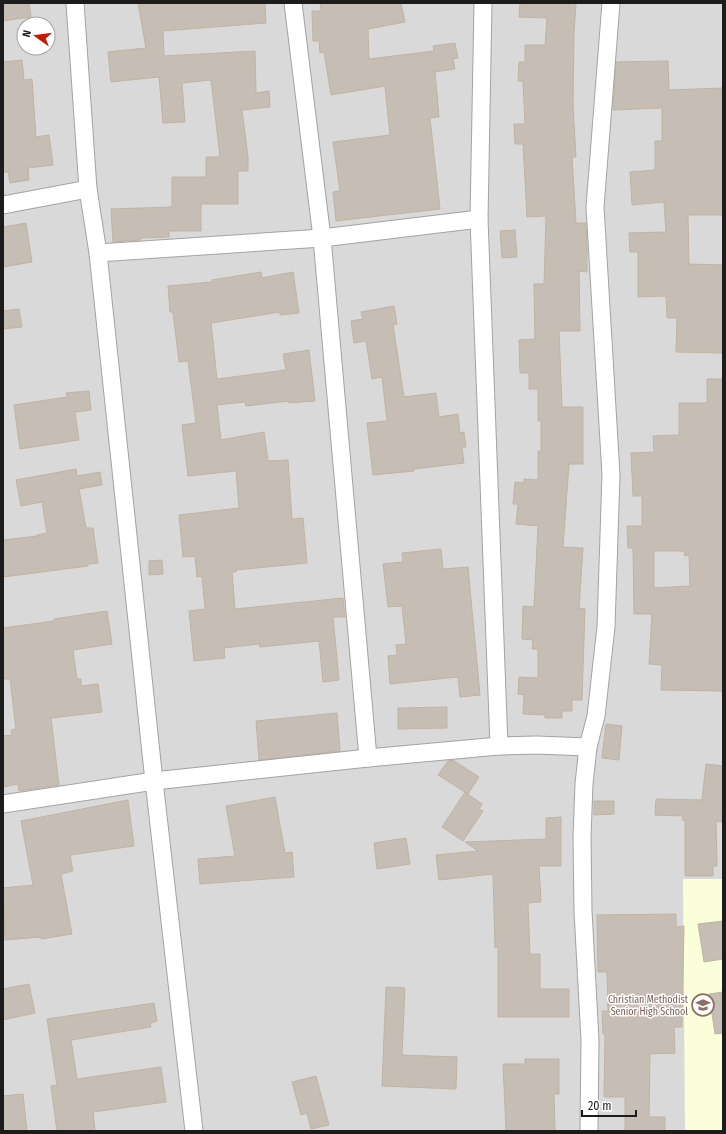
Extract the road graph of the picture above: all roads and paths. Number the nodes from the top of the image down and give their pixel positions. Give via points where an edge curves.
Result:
1 (75, 3) edge
2 (293, 3) edge
3 (483, 3) edge
4 (612, 3) edge
5 (88, 189) junction
6 (3, 205) edge
7 (479, 219) junction
8 (322, 238) junction
9 (98, 253) junction
10 (499, 746) junction
11 (588, 747) junction
12 (368, 758) junction
13 (154, 781) junction
14 (3, 804) edge
15 (194, 1131) edge
16 (589, 1131) edge

1 - 5 street
2 - 8 street
3 - 7 street
4 - 11 street via 595,207 611,475 606,627 596,716
5 - 6 street
5 - 9 street
7 - 8 street
7 - 10 street
8 - 9 street
8 - 12 street
9 - 13 street
10 - 11 street
10 - 12 street
11 - 16 street via 582,837 590,1040
12 - 13 street
13 - 14 street
13 - 15 street

